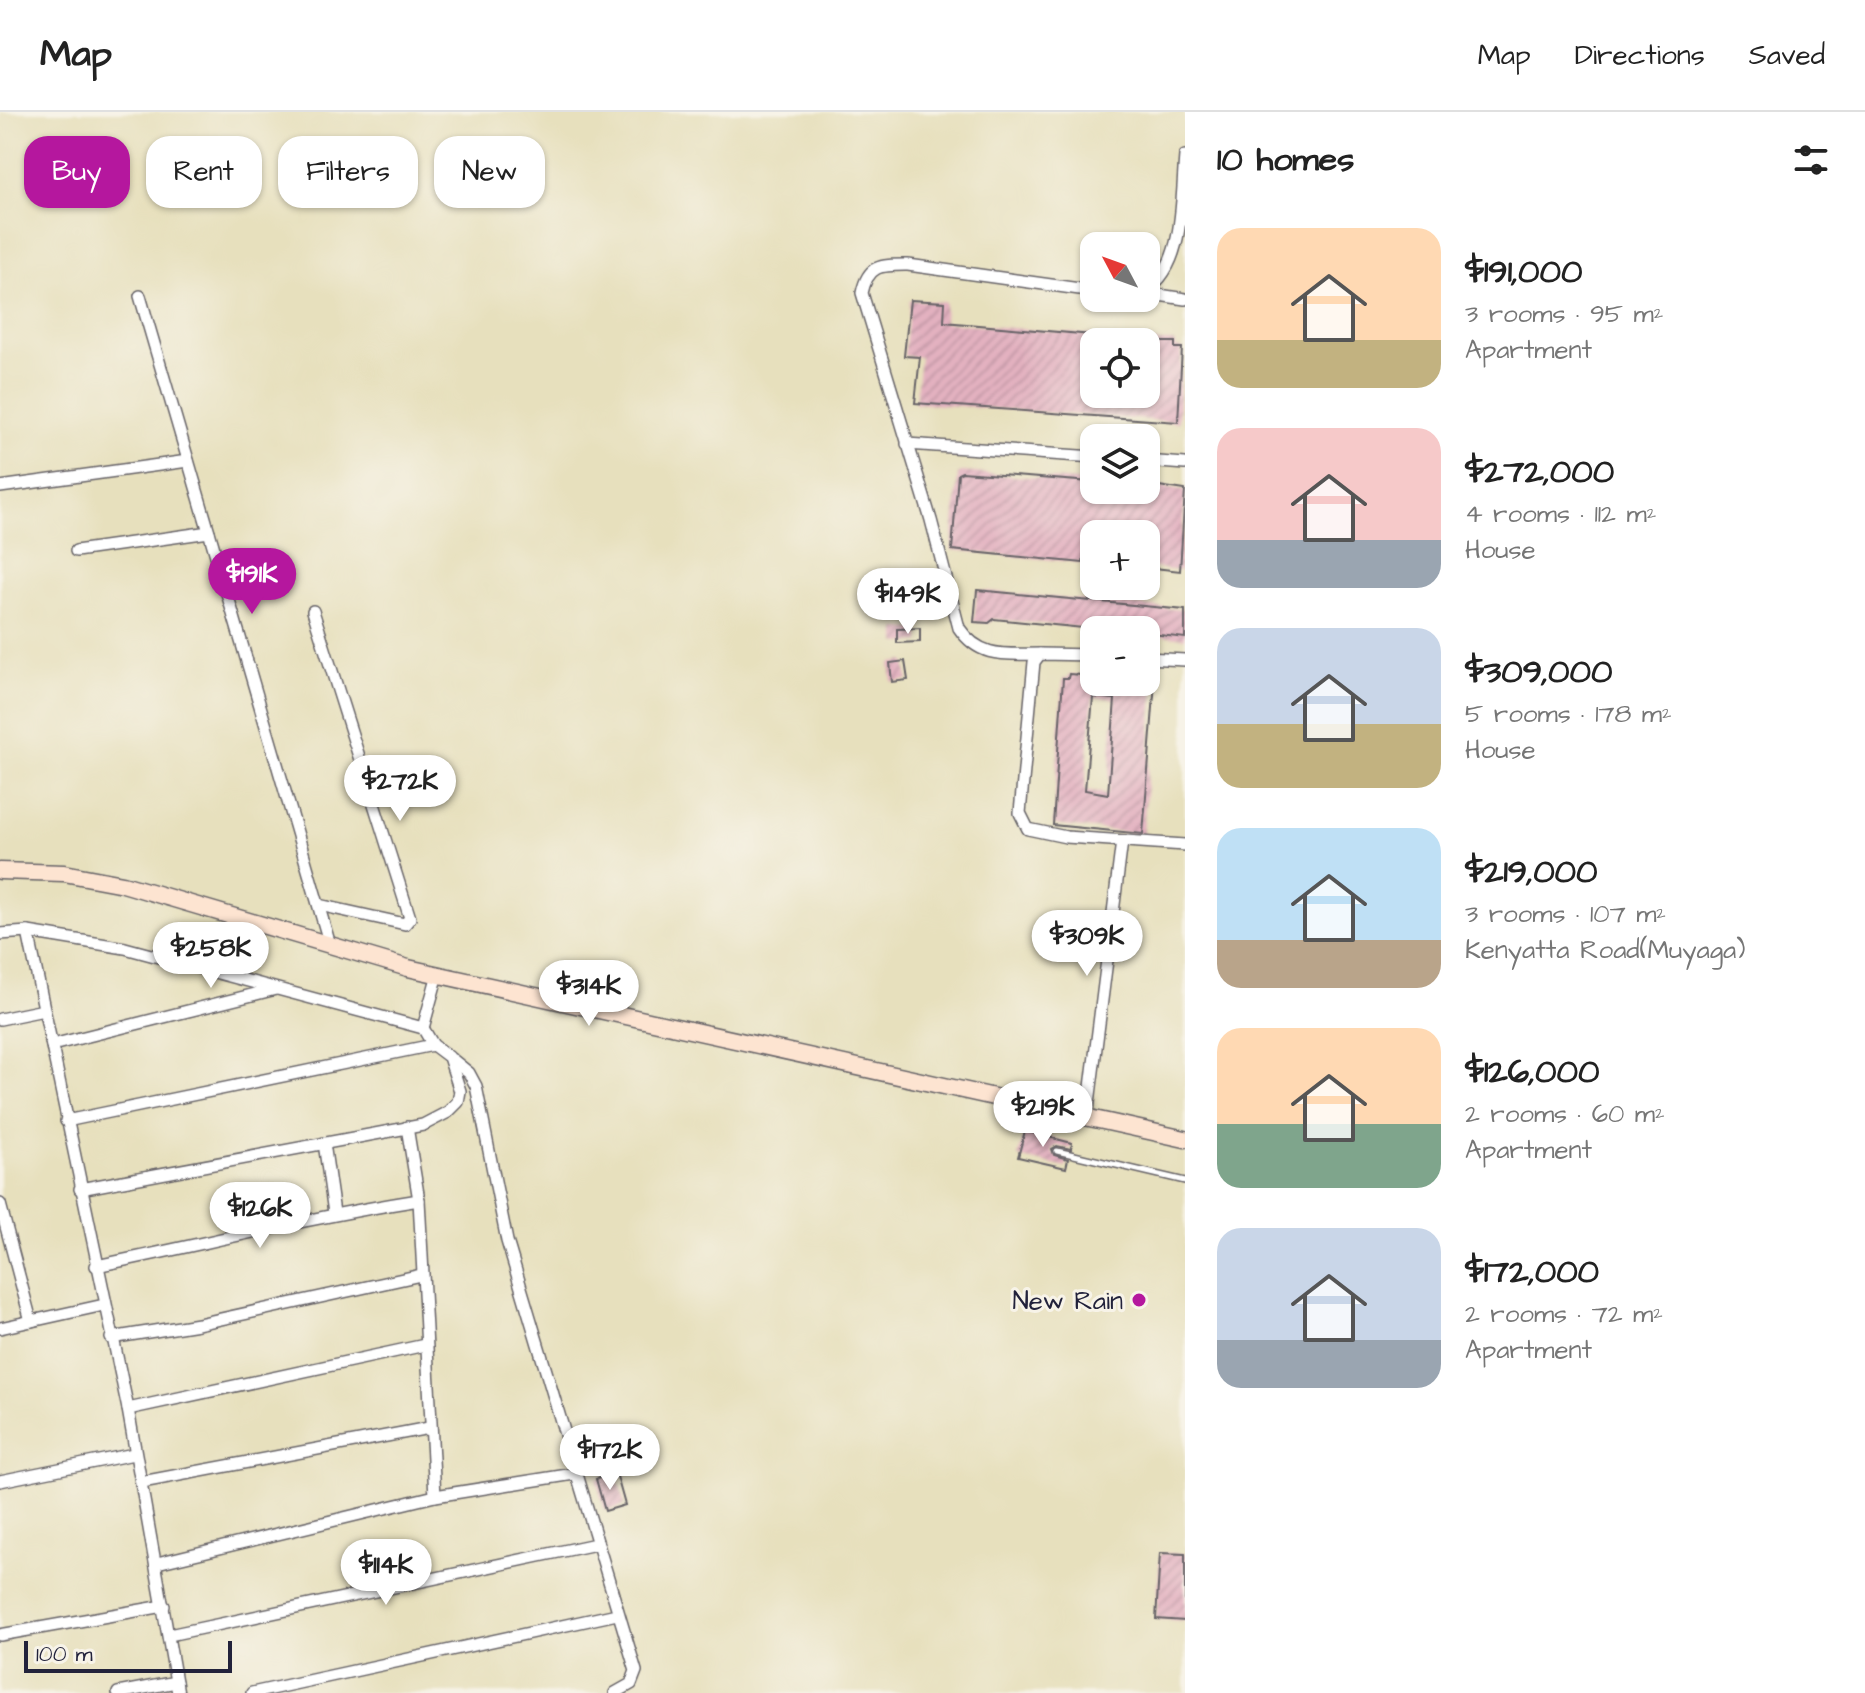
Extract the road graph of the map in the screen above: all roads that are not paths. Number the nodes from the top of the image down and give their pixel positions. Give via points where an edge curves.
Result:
1 (1185, 156) edge
2 (1160, 283) edge
3 (1080, 289) edge
4 (1160, 295) edge
5 (140, 296) dead end
6 (1185, 299) edge
7 (907, 444) junction
8 (1080, 456) edge
9 (188, 461) junction
10 (1160, 462) edge
11 (1185, 464) edge
12 (0, 487) edge
13 (209, 532) junction
14 (76, 551) dead end
15 (313, 611) dead end
16 (1040, 654) junction
17 (1080, 655) edge
18 (1160, 659) edge
19 (1185, 660) edge
20 (1122, 841) junction
21 (1185, 845) edge
22 (0, 871) edge
23 (319, 905) junction
24 (28, 932) junction
25 (0, 934) edge
26 (330, 945) junction
27 (438, 974) junction
28 (278, 989) junction
29 (44, 1010) junction
30 (0, 1019) edge
31 (423, 1028) junction
32 (52, 1045) junction
33 (433, 1045) junction
34 (449, 1057) junction
35 (1087, 1119) junction
36 (66, 1121) junction
37 (407, 1127) junction
38 (1185, 1139) edge
39 (324, 1143) junction
40 (1057, 1151) dead end
41 (1185, 1181) edge
42 (80, 1189) junction
43 (419, 1200) junction
44 (0, 1204) edge
45 (334, 1213) junction
46 (96, 1266) junction
47 (421, 1275) junction
48 (104, 1305) junction
49 (31, 1321) junction
50 (0, 1328) edge
51 (111, 1338) junction
52 (425, 1345) junction
53 (128, 1409) junction
54 (429, 1428) junction
55 (134, 1454) junction
56 (574, 1474) junction
57 (0, 1481) edge
58 (142, 1482) junction
59 (435, 1496) junction
60 (596, 1544) junction
61 (157, 1563) junction
62 (164, 1606) junction
63 (617, 1614) junction
64 (0, 1635) edge
65 (169, 1635) junction
66 (177, 1687) edge
67 (118, 1693) edge
68 (252, 1693) edge
69 (615, 1693) edge

1 - 2 street via 1175,258
3 - 7 street via 908,265 870,269 862,293
4 - 6 street
5 - 9 street
7 - 8 street
7 - 16 street via 959,628 983,651
9 - 12 street
9 - 13 street
10 - 11 street
13 - 14 street
13 - 23 street
15 - 23 street via 410,918 405,924
16 - 17 street
16 - 20 street via 1034,662 1020,813 1028,829
18 - 19 street
20 - 21 street
20 - 35 street
22 - 26 main road via 64,873 123,884
23 - 26 street
24 - 25 street
24 - 28 street via 125,948
24 - 29 street
26 - 27 main road
27 - 31 street
27 - 35 main road
28 - 31 street
28 - 32 street
29 - 30 street
29 - 32 street
31 - 33 street
32 - 36 street
33 - 34 street
33 - 36 street
34 - 37 street via 458,1081 458,1102 423,1125
34 - 56 street via 476,1086 507,1241
35 - 38 main road
36 - 42 street
37 - 39 street
37 - 43 street
39 - 42 street
39 - 45 street
40 - 41 lane
42 - 46 street
43 - 45 street
43 - 47 street
44 - 49 street
45 - 46 street
46 - 48 street
47 - 51 street
47 - 52 street
48 - 49 street
48 - 51 street
49 - 50 street
51 - 53 street
52 - 53 street
52 - 54 street
53 - 55 street
54 - 58 street
54 - 59 street
55 - 57 street
55 - 58 street
56 - 59 street
56 - 60 street
58 - 61 street
59 - 61 street
60 - 63 street
60 - 65 street
61 - 62 street
62 - 64 street
62 - 65 street
63 - 68 street
63 - 69 street via 636,1671 631,1684
65 - 66 street
66 - 67 street

